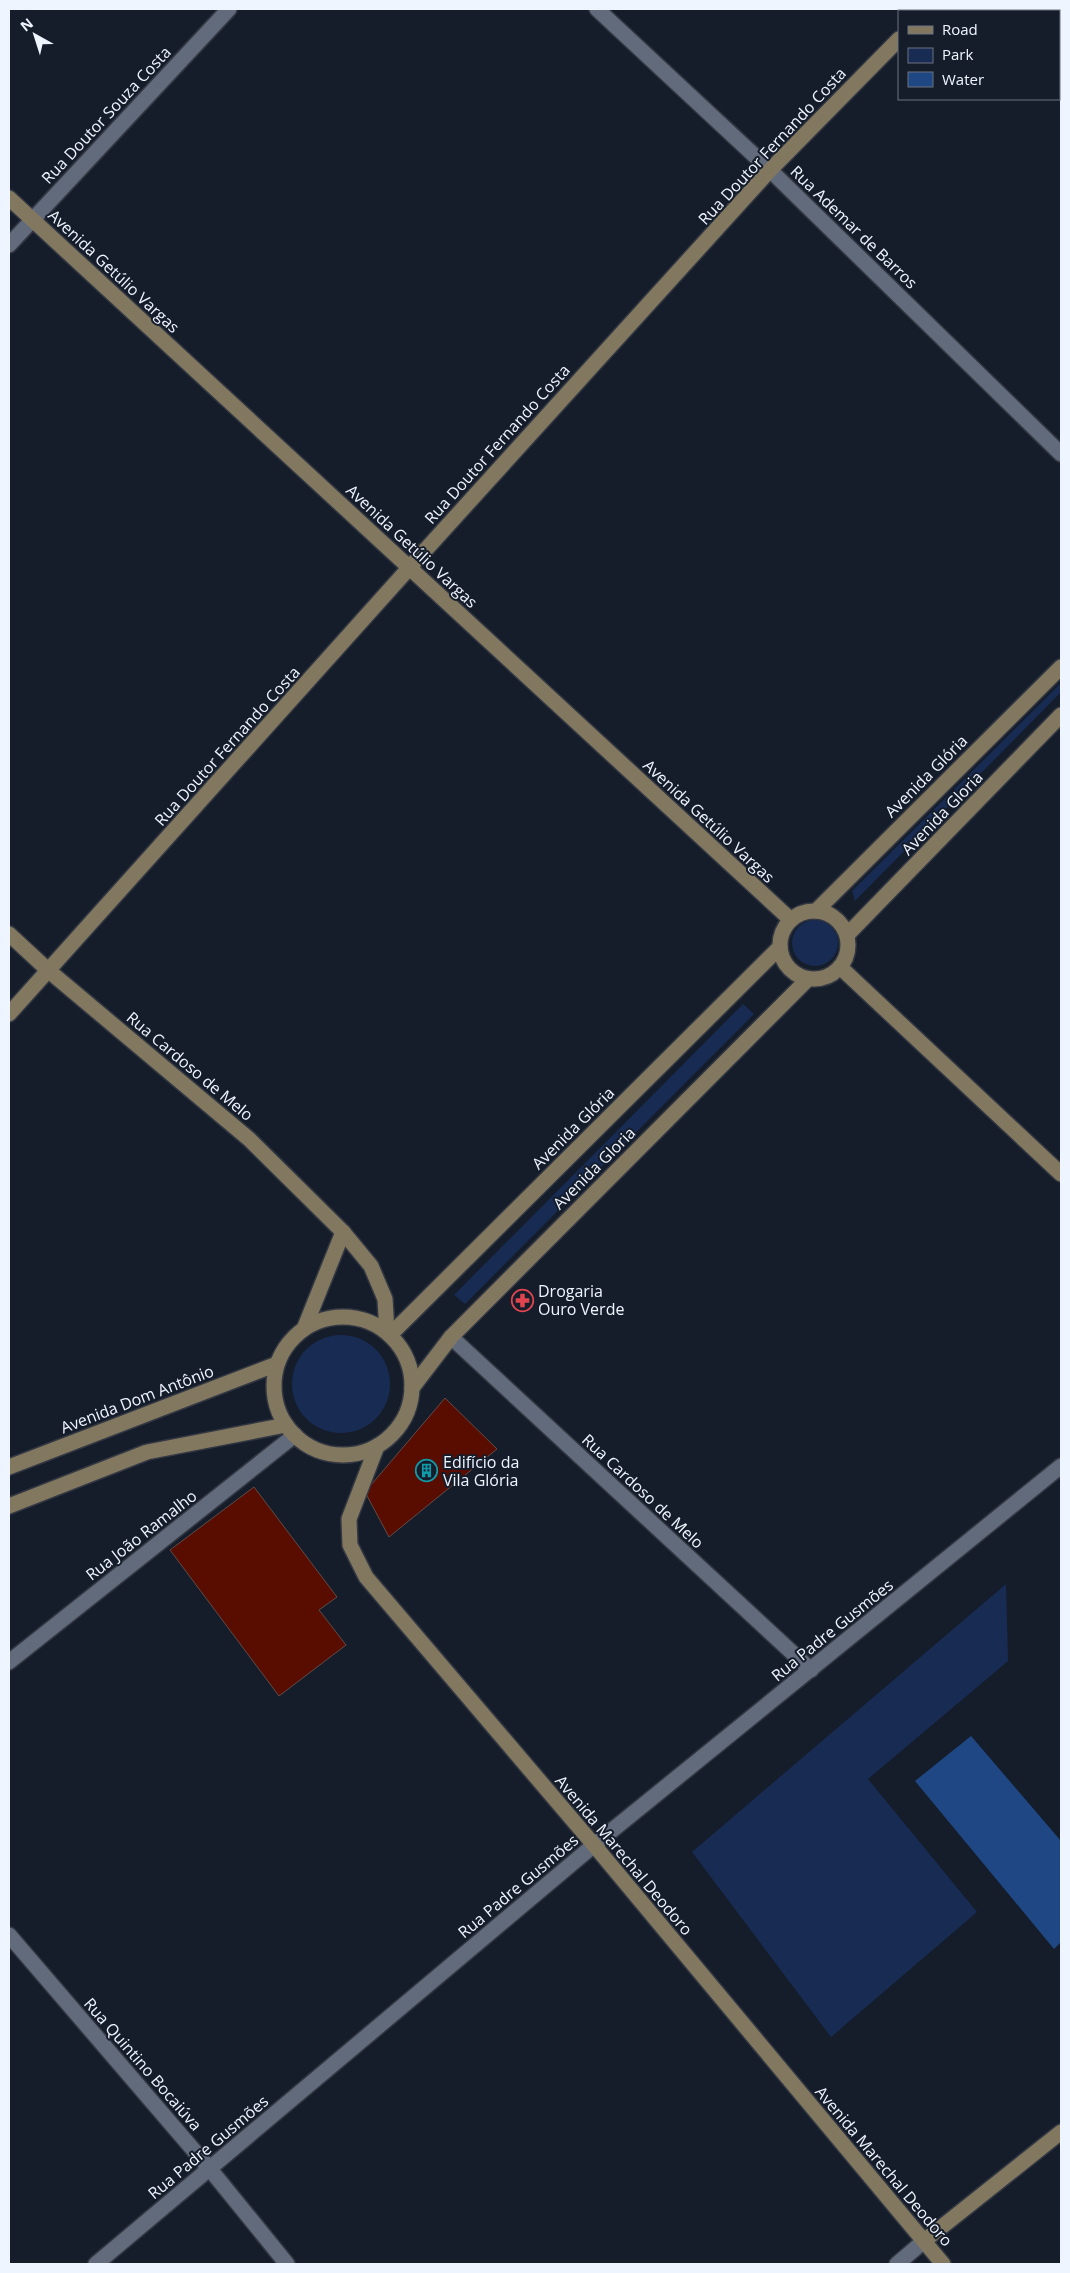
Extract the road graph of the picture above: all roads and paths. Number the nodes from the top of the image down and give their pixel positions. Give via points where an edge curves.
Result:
1 (229, 9) edge
2 (597, 9) edge
3 (898, 39) edge
4 (770, 170) junction
5 (9, 198) edge
6 (32, 220) junction
7 (9, 245) edge
8 (1061, 454) edge
9 (410, 567) junction
10 (1061, 667) edge
11 (1060, 720) edge
12 (816, 911) junction
13 (791, 920) junction
14 (9, 934) edge
15 (847, 935) junction
16 (780, 947) junction
17 (840, 967) junction
18 (49, 972) junction
19 (808, 979) junction
20 (9, 1014) edge
21 (1061, 1174) edge
22 (343, 1232) junction
23 (304, 1329) junction
24 (388, 1333) junction
25 (451, 1337) junction
26 (277, 1364) junction
27 (412, 1388) junction
28 (290, 1430) junction
29 (376, 1446) junction
30 (1061, 1466) edge
31 (9, 1467) edge
32 (9, 1506) edge
33 (9, 1662) edge
34 (811, 1670) junction
35 (594, 1845) junction
36 (9, 1935) edge
37 (1061, 2132) edge
38 (209, 2168) junction
39 (924, 2241) junction
40 (96, 2264) edge
41 (287, 2264) edge
42 (897, 2264) edge
43 (943, 2264) edge

1 - 6 street, Rua Doutor Souza Costa
2 - 4 street, Rua Ademar de Barros
3 - 4 main road, Rua Doutor Fernando Costa
4 - 8 street, Rua Ademar de Barros
4 - 9 main road, Rua Doutor Fernando Costa
5 - 6 main road, Avenida Getúlio Vargas
6 - 7 street, Rua Doutor Souza Costa
6 - 9 main road, Avenida Getúlio Vargas
9 - 13 main road, Avenida Getúlio Vargas
9 - 18 main road, Rua Doutor Fernando Costa
10 - 12 main road, Avenida Glória
11 - 15 main road, Avenida Gloria
12 - 13 main road via 803,912
12 - 15 main road via 830,914 841,922
13 - 16 main road via 783,932
14 - 18 main road, Rua Cardoso de Melo
15 - 17 main road via 848,952
16 - 19 main road via 789,967
16 - 24 main road, Avenida Glória
17 - 19 main road via 826,977
17 - 21 main road
18 - 20 main road, Rua Doutor Fernando Costa
18 - 22 main road, Rua Cardoso de Melo via 250,1139
19 - 25 main road, Avenida Gloria
22 - 23 main road
22 - 24 main road, Rua Cardoso de Melo via 371,1266 385,1299
23 - 24 main road via 324,1319 346,1316 368,1321
23 - 26 main road via 288,1344
24 - 27 main road via 402,1350
25 - 27 main road, Avenida Gloria
25 - 34 street, Rua Cardoso de Melo
26 - 28 main road via 274,1385 277,1406
26 - 31 main road, Avenida Dom Antônio
27 - 29 main road via 407,1411 395,1431
28 - 29 main road via 311,1447 330,1454 354,1454
28 - 32 main road via 147,1452
28 - 33 street, Rua João Ramalho
29 - 35 main road, Avenida Marechal Deodoro via 349,1519 350,1545 366,1577
30 - 34 street, Rua Padre Gusmões
34 - 35 street, Rua Padre Gusmões
35 - 38 street, Rua Padre Gusmões
35 - 39 main road, Avenida Marechal Deodoro
36 - 38 street, Rua Quintino Bocaiúva
37 - 39 main road
38 - 40 street, Rua Padre Gusmões
38 - 41 street, Rua Quintino Bocaiúva
39 - 42 street
39 - 43 main road, Avenida Marechal Deodoro

